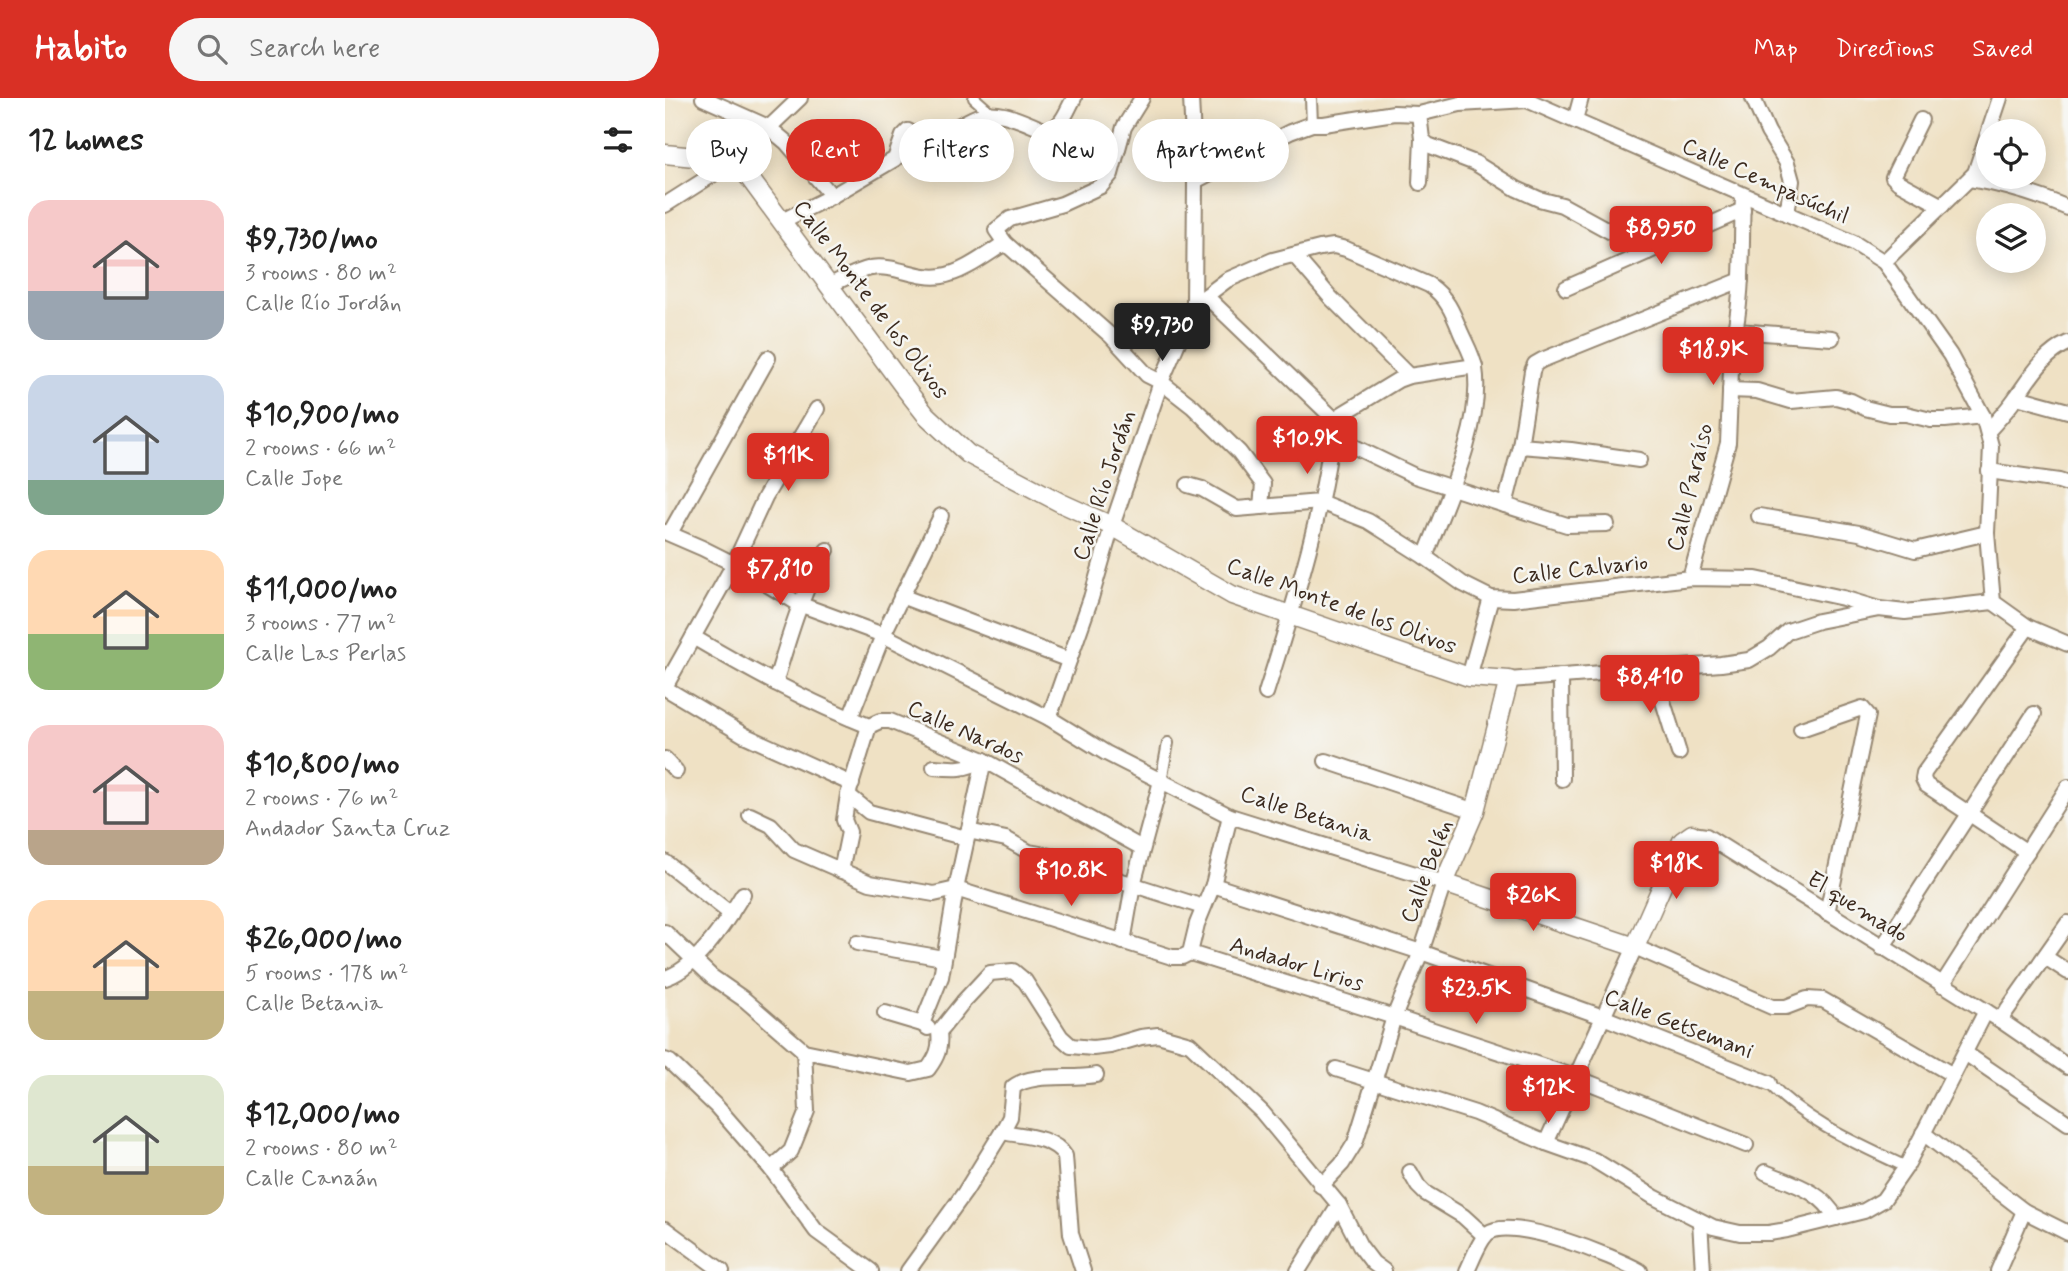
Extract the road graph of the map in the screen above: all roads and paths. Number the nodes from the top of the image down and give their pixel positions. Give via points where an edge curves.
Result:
1 (703, 98) edge
2 (800, 98) edge
3 (974, 98) edge
4 (1074, 98) edge
5 (1142, 98) edge
6 (1191, 98) edge
7 (1311, 98) edge
8 (1581, 98) edge
9 (1753, 98) edge
10 (2000, 98) edge
11 (1526, 99) edge
12 (726, 102) edge
13 (991, 113) junction
14 (1419, 114) junction
15 (755, 119) edge
16 (1192, 119) edge
17 (1993, 119) edge
18 (1576, 120) junction
19 (1921, 120) dead end
20 (772, 123) edge
21 (1312, 124) junction
22 (772, 131) edge
23 (1289, 133) edge
24 (1422, 139) junction
25 (665, 154) edge
26 (686, 156) edge
27 (1976, 170) edge
28 (1970, 179) junction
29 (701, 182) edge
30 (753, 182) edge
31 (1195, 182) edge
32 (1420, 183) dead end
33 (832, 196) junction
34 (1743, 203) junction
35 (665, 205) edge
36 (1942, 206) junction
37 (2068, 208) edge
38 (1787, 214) junction
39 (782, 221) junction
40 (1005, 243) junction
41 (1648, 253) junction
42 (1294, 255) junction
43 (1884, 262) junction
44 (1741, 280) junction
45 (830, 285) junction
46 (1566, 288) dead end
47 (1200, 301) junction
48 (1734, 338) junction
49 (1832, 338) dead end
50 (2068, 343) edge
51 (768, 358) dead end
52 (1687, 360) dead end
53 (1475, 366) junction
54 (1409, 376) junction
55 (1161, 382) junction
56 (1730, 390) junction
57 (2017, 397) junction
58 (817, 409) dead end
59 (2068, 411) edge
60 (1983, 416) junction
61 (1334, 419) junction
62 (1989, 431) junction
63 (1332, 436) junction
64 (1520, 446) junction
65 (1639, 460) dead end
66 (1989, 471) junction
67 (2068, 484) edge
68 (1188, 485) dead end
69 (1451, 488) junction
70 (1320, 502) junction
71 (1504, 505) junction
72 (1261, 507) junction
73 (941, 516) dead end
74 (1759, 516) dead end
75 (1607, 523) dead end
76 (1112, 526) junction
77 (668, 533) edge
78 (1987, 533) junction
79 (827, 550) dead end
80 (1425, 557) junction
81 (734, 565) junction
82 (1690, 578) junction
83 (901, 596) junction
84 (1491, 598) junction
85 (1993, 602) junction
86 (799, 604) junction
87 (1879, 609) junction
88 (1291, 615) junction
89 (2028, 627) junction
90 (883, 635) junction
91 (693, 636) junction
92 (2068, 644) edge
93 (1069, 660) junction
94 (1653, 669) junction
95 (1561, 676) junction
96 (1469, 677) junction
97 (1509, 680) junction
98 (775, 683) junction
99 (665, 688) edge
100 (1266, 693) dead end
101 (2034, 714) dead end
102 (850, 718) junction
103 (1049, 718) junction
104 (869, 726) junction
105 (1801, 729) dead end
106 (1168, 743) dead end
107 (1679, 752) dead end
108 (665, 759) edge
109 (983, 760) junction
110 (1326, 761) dead end
111 (934, 767) dead end
112 (676, 771) dead end
113 (1562, 779) dead end
114 (1161, 781) junction
115 (2068, 787) edge
116 (850, 790) junction
117 (1475, 811) junction
118 (1970, 814) junction
119 (750, 815) dead end
120 (1230, 816) junction
121 (967, 834) junction
122 (1692, 834) joint
123 (1142, 848) junction
124 (2027, 852) junction
125 (665, 862) edge
126 (841, 871) junction
127 (1444, 883) junction
128 (1133, 885) junction
129 (1213, 885) junction
130 (956, 889) junction
131 (743, 894) dead end
132 (1203, 907) junction
133 (1827, 913) junction
134 (731, 914) junction
135 (2068, 923) edge
136 (665, 932) edge
137 (1123, 942) junction
138 (857, 943) dead end
139 (1635, 947) junction
140 (1882, 948) junction
141 (1421, 952) junction
142 (1186, 955) junction
143 (2045, 957) junction
144 (943, 958) junction
145 (695, 959) junction
146 (2068, 972) edge
147 (665, 978) edge
148 (1942, 985) junction
149 (1986, 1012) junction
150 (885, 1013) dead end
151 (1394, 1017) junction
152 (1603, 1017) junction
153 (2000, 1020) junction
154 (922, 1024) junction
155 (939, 1032) junction
156 (804, 1051) junction
157 (1965, 1054) junction
158 (665, 1060) edge
159 (2068, 1067) edge
160 (1336, 1069) dead end
161 (1096, 1075) dead end
162 (1953, 1075) junction
163 (1575, 1077) junction
164 (1375, 1082) junction
165 (1769, 1083) joint
166 (2068, 1123) edge
167 (1002, 1132) junction
168 (1923, 1133) junction
169 (1546, 1143) junction
170 (1746, 1146) dead end
171 (1906, 1167) junction
172 (771, 1170) junction
173 (1410, 1172) dead end
174 (1765, 1172) dead end
175 (1321, 1186) junction
176 (1339, 1205) junction
177 (2024, 1211) junction
178 (1836, 1218) junction
179 (1700, 1221) junction
180 (665, 1229) edge
181 (2068, 1233) edge
182 (1485, 1236) junction
183 (1303, 1267) edge
184 (719, 1271) edge
185 (871, 1271) edge
186 (908, 1271) edge
187 (1083, 1271) edge
188 (1384, 1271) edge
189 (1467, 1271) edge
190 (1640, 1271) edge
191 (1703, 1271) edge
192 (1998, 1271) edge

1 - 12 street
2 - 20 street
3 - 13 street
4 - 13 street via 1053,130
5 - 40 street via 1124,127 1111,174 1101,187 1010,219 996,230
6 - 16 street, Calle Río Jordán
7 - 21 street
8 - 18 street
9 - 38 street via 1787,163 1792,181
10 - 17 street
11 - 14 street, Calle Cempasúchil via 1460,104
11 - 18 street, Calle Cempasúchil
12 - 15 street
13 - 33 street via 929,141 908,131 895,159
14 - 21 street, Calle Cempasúchil
14 - 24 street
18 - 34 street, Calle Cempasúchil
19 - 36 street via 1893,177
21 - 23 street, Calle Cempasúchil
22 - 33 street
24 - 32 street
24 - 41 street via 1517,189 1562,205
25 - 26 street
27 - 28 street
28 - 36 street
28 - 37 street via 2011,186
29 - 35 street
30 - 39 street, Calle Monte de los Olivos
31 - 47 street, Calle Río Jordán
33 - 39 street
34 - 38 street, Calle Cempasúchil
34 - 41 street
34 - 44 street, Calle Paraíso
36 - 43 street
38 - 43 street, Calle Cempasúchil via 1854,243
39 - 45 street, Calle Monte de los Olivos
40 - 45 street via 960,271 941,276 872,268
40 - 55 street via 1111,336 1147,375
41 - 46 street
42 - 47 street via 1227,280
42 - 53 street via 1334,246 1346,249 1439,292 1448,302
42 - 54 street
43 - 60 street, Calle Cempasúchil via 1950,355
44 - 48 street, Calle Paraíso
44 - 64 street via 1535,364
45 - 76 street, Calle Monte de los Olivos via 926,415 968,454
47 - 55 street, Calle Río Jordán
47 - 61 street
48 - 49 street
48 - 52 street
48 - 56 street, Calle Paraíso
50 - 57 street via 2033,372
51 - 77 street
53 - 54 street
53 - 69 street via 1477,399 1467,446
54 - 61 street
55 - 72 street via 1239,452 1263,484
55 - 76 street, Calle Río Jordán
56 - 60 street via 1757,391 1791,401 1836,397 1889,414 1931,420
56 - 82 street, Calle Paraíso via 1728,443
57 - 59 street
57 - 62 street
58 - 81 street via 765,498
60 - 62 street, Calle Cempasúchil
61 - 63 street
62 - 66 street, Calle Cempasúchil
63 - 69 street
63 - 70 street
64 - 65 street
64 - 71 street
66 - 67 street
66 - 78 street, Calle Cempasúchil
68 - 72 street, Calle Calvario via 1237,509
69 - 71 street
69 - 80 street
70 - 72 street, Calle Calvario
70 - 80 street, Calle Calvario via 1368,522
70 - 88 street
71 - 75 street via 1567,524
73 - 83 street
74 - 78 street via 1859,533 1915,550
76 - 88 street, Calle Monte de los Olivos via 1232,595
76 - 93 street, Calle Río Jordán
77 - 81 street, Calle Betania
78 - 85 street, Calle Cempasúchil
79 - 86 street
80 - 84 street, Calle Calvario
81 - 86 street, Calle Betania
81 - 91 street
82 - 84 street, Calle Calvario
82 - 87 street, Calle Calvario via 1756,579
83 - 90 street
83 - 93 street
84 - 96 street
85 - 87 street, Calle Monte de los Olivos via 1905,612
85 - 89 street
86 - 90 street, Calle Betania
86 - 98 street
87 - 94 street, Calle Monte de los Olivos via 1788,631 1749,660
88 - 96 street, Calle Monte de los Olivos
88 - 100 street
89 - 92 street
89 - 118 street via 1924,773 1926,785
90 - 102 street
90 - 103 street, Calle Betania
91 - 98 street, Calle Nardos
91 - 99 street
93 - 103 street, Calle Río Jordán
94 - 95 street, Calle Monte de los Olivos
94 - 107 street
95 - 97 street, Calle Monte de los Olivos
95 - 113 street
96 - 97 street, Calle Monte de los Olivos
97 - 117 street, Calle Belén
98 - 102 street, Calle Nardos
99 - 116 street
101 - 118 street
102 - 104 street, Calle Nardos
103 - 114 street, Calle Betania
104 - 109 street, Calle Nardos via 890,722
104 - 116 street
105 - 133 street via 1862,708 1868,715
106 - 114 street
108 - 112 street
109 - 111 street via 968,768
109 - 121 street
109 - 123 street, Calle Nardos
110 - 117 street
114 - 120 street, Calle Betania
114 - 123 street
115 - 124 street
116 - 121 street via 869,812
116 - 126 street via 844,820 849,832
117 - 127 street, Calle Belén
118 - 124 street
118 - 140 street
119 - 126 street via 771,825 794,850
120 - 127 street, Calle Betania
120 - 129 street
121 - 128 street via 1006,839 1029,852 1061,858
121 - 130 street
122 - 133 street, El quemado via 1706,836
122 - 139 street via 1682,841
123 - 128 street
124 - 148 street
125 - 134 street
126 - 130 street via 870,883 934,894
127 - 139 street, Calle Betania
127 - 141 street, Calle Belén
128 - 132 street
128 - 137 street
129 - 132 street
129 - 141 street, Calle Getsemani
130 - 137 street, Andador Lirios
130 - 144 street
131 - 134 street
132 - 142 street
133 - 140 street, El quemado
134 - 145 street
135 - 143 street
136 - 145 street
137 - 142 street, Andador Lirios via 1172,957
138 - 144 street
139 - 152 street
139 - 162 street, Calle Betania via 1772,1007 1823,1000
140 - 148 street, El quemado
141 - 151 street, Calle Belén
141 - 152 street, Calle Getsemani
142 - 151 street, Andador Lirios
143 - 146 street
143 - 153 street
144 - 154 street via 941,977
145 - 147 street
145 - 156 street
148 - 149 street, El quemado
149 - 153 street, El quemado
149 - 157 street
150 - 154 street
151 - 163 street, Andador Lirios
151 - 164 street, Calle Belén
152 - 163 street
152 - 165 street, Calle Getsemani
153 - 159 street, El quemado
154 - 155 street
155 - 156 street via 936,1058 928,1069 911,1073
155 - 175 street via 990,973 1013,971 1071,1046 1110,1046 1158,1035 1190,1044 1262,1112
156 - 172 street via 807,1111 791,1150
157 - 162 street
157 - 166 street
158 - 172 street via 717,1107
160 - 164 street
161 - 167 street via 1020,1082 1013,1087 1010,1117
162 - 168 street
163 - 169 street
163 - 170 street, Andador Lirios
164 - 169 street via 1475,1113
164 - 175 street, Calle Belén via 1355,1143
165 - 171 street, Calle Getsemani via 1822,1125
167 - 186 street
167 - 187 street via 1053,1143 1061,1149 1071,1234
168 - 171 street
168 - 177 street
169 - 179 street via 1594,1160
171 - 178 street via 1883,1200
172 - 185 street via 817,1231
173 - 182 street via 1417,1186
174 - 178 street via 1820,1196
175 - 176 street
176 - 183 street
176 - 188 street via 1360,1245
177 - 181 street
177 - 192 street
178 - 179 street via 1769,1233 1740,1233
179 - 191 street
180 - 184 street
182 - 189 street
182 - 190 street via 1496,1229 1526,1229

